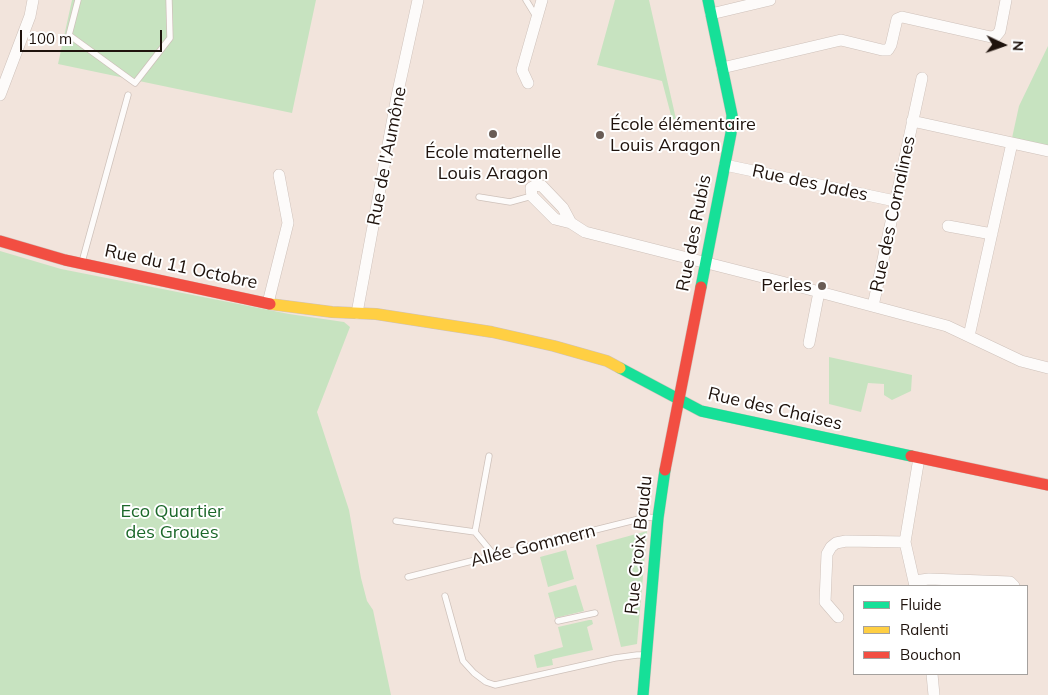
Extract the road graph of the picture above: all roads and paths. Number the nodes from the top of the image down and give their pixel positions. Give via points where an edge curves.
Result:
1 (33, 0) edge
2 (78, 0) edge
3 (169, 0) edge
4 (418, 0) edge
5 (526, 0) edge
6 (542, 0) edge
7 (708, 0) edge
8 (770, 0) edge
9 (1006, 0) edge
10 (711, 14) junction
11 (537, 18) junction
12 (722, 68) junction
13 (922, 78) dead end
14 (528, 82) dead end
15 (0, 95) edge
16 (128, 95) dead end
17 (912, 121) junction
18 (1012, 143) junction
19 (1048, 151) edge
20 (725, 165) junction
21 (279, 175) dead end
22 (532, 196) joint
23 (479, 197) dead end
24 (895, 201) junction
25 (948, 226) dead end
26 (992, 234) junction
27 (0, 241) edge
28 (706, 263) junction
29 (82, 264) junction
30 (819, 292) junction
31 (268, 303) junction
32 (873, 306) junction
33 (357, 313) junction
34 (969, 336) junction
35 (809, 343) dead end
36 (1048, 368) edge
37 (679, 400) junction
38 (489, 456) dead end
39 (919, 458) junction
40 (1048, 485) edge
41 (658, 518) junction
42 (396, 521) dead end
43 (475, 532) junction
44 (905, 542) junction
45 (494, 555) junction
46 (408, 577) dead end
47 (914, 584) edge
48 (1013, 585) edge
49 (445, 596) dead end
50 (595, 613) dead end
51 (838, 617) dead end
52 (558, 621) dead end
53 (646, 655) junction
54 (932, 675) edge
55 (643, 695) edge
56 (934, 695) edge

1 - 15 street
2 - 3 lane via 69,35 135,83 170,38
4 - 33 street, Rue de l'Aumône
5 - 11 lane
6 - 11 street
7 - 10 street, Rue des Rubis
8 - 10 street
9 - 12 street via 1000,31 996,36 902,17 897,19 888,50 841,40
10 - 12 street, Rue des Rubis
11 - 14 street via 522,70
12 - 20 street, Rue des Rubis via 732,115
13 - 17 street, Rue des Cornalines
16 - 29 lane
17 - 18 street, Rue des Cornalines
17 - 24 street, Rue des Cornalines
18 - 19 street, Rue des Cornalines
18 - 26 street
20 - 24 street, Rue des Jades
20 - 28 street, Rue des Rubis
21 - 31 street via 288,223
22 - 23 lane via 510,202
22 - 28 street via 531,188 542,186 563,208 571,223 585,232
24 - 32 street, Rue des Cornalines
25 - 26 street
26 - 34 street
27 - 29 street, Rue du 11 Octobre
28 - 30 street
28 - 37 street, Rue des Rubis
29 - 31 street, Rue du 11 Octobre
30 - 32 street
30 - 35 street
31 - 33 street, Rue du 11 Octobre
32 - 34 street via 947,326
33 - 37 street, Rue des Chaises via 492,332 583,353 607,361
34 - 36 street via 1021,361
37 - 39 street, Rue des Chaises via 724,418
37 - 41 street, Rue Croix Baudu
38 - 43 lane
39 - 40 street, Rue des Chaises
39 - 44 street
41 - 45 lane, Allée Gommern
41 - 53 street, Rue Croix Baudu
42 - 43 lane
43 - 45 lane
44 - 47 street
44 - 51 street via 846,541 831,547 827,554 825,602
45 - 46 lane, Allée Gommern
47 - 48 street via 929,579 1010,582
49 - 53 lane via 462,661 486,682 495,685 615,658
50 - 52 lane
53 - 55 street, Rue Croix Baudu
54 - 56 street

